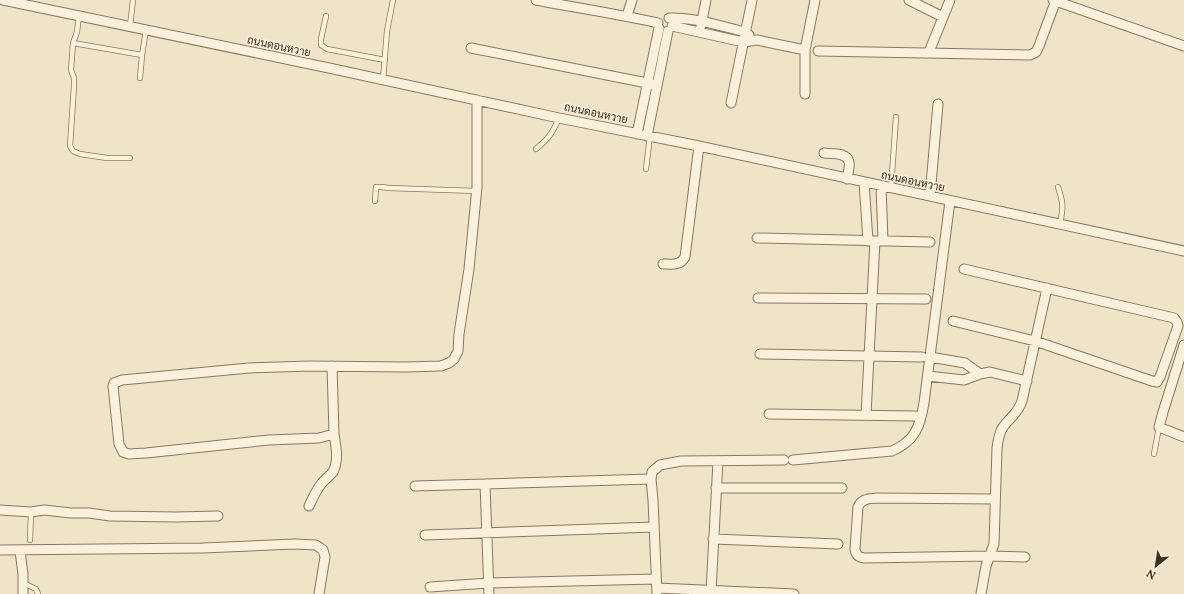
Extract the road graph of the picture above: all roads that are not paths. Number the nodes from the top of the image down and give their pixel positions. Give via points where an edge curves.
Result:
1 (3, 0) edge
2 (133, 0) edge
3 (393, 0) edge
4 (536, 0) edge
5 (632, 0) edge
6 (706, 0) edge
7 (752, 0) edge
8 (815, 0) edge
9 (909, 0) edge
10 (950, 0) edge
11 (1054, 0) edge
12 (79, 16) junction
13 (326, 16) dead end
14 (628, 16) junction
15 (943, 17) junction
16 (702, 22) junction
17 (665, 25) junction
18 (130, 26) junction
19 (146, 30) junction
20 (700, 32) junction
21 (745, 32) junction
22 (757, 40) junction
23 (743, 42) junction
24 (73, 43) junction
25 (1184, 46) edge
26 (471, 48) dead end
27 (804, 50) junction
28 (818, 51) dead end
29 (929, 52) junction
30 (142, 55) junction
31 (385, 60) junction
32 (140, 78) dead end
33 (383, 80) junction
34 (647, 83) junction
35 (657, 85) junction
36 (805, 94) dead end
37 (477, 100) junction
38 (731, 103) dead end
39 (938, 104) dead end
40 (896, 117) dead end
41 (559, 118) junction
42 (636, 134) junction
43 (649, 136) junction
44 (699, 146) junction
45 (536, 149) dead end
46 (824, 153) dead end
47 (130, 158) dead end
48 (646, 169) dead end
49 (847, 179) junction
50 (864, 182) junction
51 (881, 186) junction
52 (1058, 187) dead end
53 (891, 188) junction
54 (477, 191) junction
55 (930, 196) junction
56 (375, 201) dead end
57 (950, 201) junction
58 (1060, 224) junction
59 (757, 238) dead end
60 (876, 241) junction
61 (930, 242) dead end
62 (1184, 251) edge
63 (663, 264) dead end
64 (964, 269) dead end
65 (1047, 288) junction
66 (758, 298) dead end
67 (873, 298) junction
68 (926, 298) dead end
69 (954, 321) dead end
70 (1036, 341) junction
71 (1184, 345) edge
72 (760, 354) dead end
73 (870, 356) junction
74 (926, 357) junction
75 (332, 366) junction
76 (980, 374) junction
77 (928, 376) junction
78 (1027, 381) junction
79 (769, 414) dead end
80 (866, 416) junction
81 (915, 416) dead end
82 (1159, 427) junction
83 (334, 434) junction
84 (1184, 437) edge
85 (1154, 454) dead end
86 (718, 461) junction
87 (651, 479) junction
88 (485, 484) junction
89 (415, 486) dead end
90 (716, 488) junction
91 (842, 488) dead end
92 (995, 499) junction
93 (309, 506) dead end
94 (0, 510) edge
95 (31, 512) junction
96 (218, 516) dead end
97 (654, 527) junction
98 (486, 534) junction
99 (425, 535) dead end
100 (713, 539) junction
101 (30, 540) dead end
102 (838, 544) dead end
103 (0, 550) edge
104 (20, 551) junction
105 (990, 556) junction
106 (1025, 557) dead end
107 (656, 579) junction
108 (23, 583) junction
109 (489, 583) junction
110 (430, 587) dead end
111 (657, 591) edge
112 (711, 591) junction
113 (23, 594) edge
114 (38, 594) edge
115 (319, 594) edge
116 (489, 594) edge
117 (794, 594) edge
118 (981, 594) edge

1 - 12 street, ถนนดอนหวาย
2 - 18 lane
3 - 31 lane
4 - 14 street
5 - 14 street
6 - 16 street
7 - 21 street
8 - 27 street
9 - 15 street
10 - 15 street
11 - 25 street
11 - 29 street via 1039,46 1036,52 1030,55
12 - 18 street, ถนนดอนหวาย
12 - 24 lane
13 - 31 lane via 321,45 327,49
14 - 17 street
15 - 29 street
16 - 17 street via 677,18
16 - 20 street
16 - 21 street
17 - 20 street
17 - 34 street
17 - 35 street
18 - 19 street, ถนนดอนหวาย
19 - 30 lane
19 - 33 street, ถนนดอนหวาย
20 - 23 street
21 - 22 street
21 - 23 street
22 - 23 street
22 - 27 street
23 - 38 street
24 - 30 lane
24 - 47 lane via 71,70 74,86 70,146 73,151 80,154
26 - 34 street
27 - 36 street
28 - 29 street
30 - 32 lane
31 - 33 lane
33 - 37 street, ถนนดอนหวาย
34 - 35 street
34 - 42 street
35 - 43 street
37 - 41 street, ถนนดอนหวาย
37 - 54 street
39 - 55 street
40 - 53 lane
41 - 42 street, ถนนดอนหวาย
41 - 45 lane via 552,134
42 - 43 street, ถนนดอนหวาย
43 - 44 street, ถนนดอนหวาย
43 - 48 lane
44 - 49 street, ถนนดอนหวาย
44 - 63 street via 685,257 679,264
46 - 49 street via 841,154 846,157 849,161
49 - 50 street, ถนนดอนหวาย
50 - 51 street, ถนนดอนหวาย
50 - 60 street
51 - 53 street, ถนนดอนหวาย
51 - 60 street
52 - 58 lane via 1063,201
53 - 55 street, ถนนดอนหวาย
54 - 56 lane via 381,187 376,188
54 - 75 street via 458,351 454,359 441,366
55 - 57 street, ถนนดอนหวาย
57 - 58 street, ถนนดอนหวาย
57 - 74 street
58 - 62 street, ถนนดอนหวาย
59 - 60 street
60 - 61 street
60 - 67 street
64 - 65 street
65 - 70 street
65 - 70 street via 1174,318 1178,326 1157,382
66 - 67 street
67 - 68 street
67 - 73 street
69 - 70 street
70 - 78 street
71 - 82 street
72 - 73 street
73 - 74 street
73 - 80 street
74 - 76 street via 965,363
74 - 77 street
75 - 83 street
75 - 83 street via 249,368 122,380 113,386 119,444 123,452 129,454 269,440 319,438
76 - 77 street via 964,380
76 - 78 street via 990,372
77 - 86 street via 919,427 911,439 892,451 788,460
78 - 92 street via 1019,410 998,436
79 - 80 street
80 - 81 street
82 - 84 street
82 - 85 lane
83 - 93 street via 336,461 332,472 322,483
86 - 87 street via 668,462 655,468
86 - 90 street
87 - 88 street
87 - 97 street
88 - 89 street
88 - 98 street
90 - 91 street
90 - 100 street
92 - 105 street via 994,544
92 - 105 street via 877,498 863,500 858,507 855,549 859,557
94 - 95 street
95 - 96 street via 44,510 110,516
95 - 101 lane
97 - 98 street
97 - 107 street
98 - 99 street
98 - 109 street
100 - 102 street
100 - 112 street
103 - 104 street
104 - 108 street
104 - 115 street via 316,545 323,550 325,557
105 - 106 street
105 - 118 street
107 - 109 street
107 - 111 street
108 - 113 street
108 - 114 lane via 36,589
109 - 110 street
109 - 116 street
111 - 112 street
112 - 117 street

